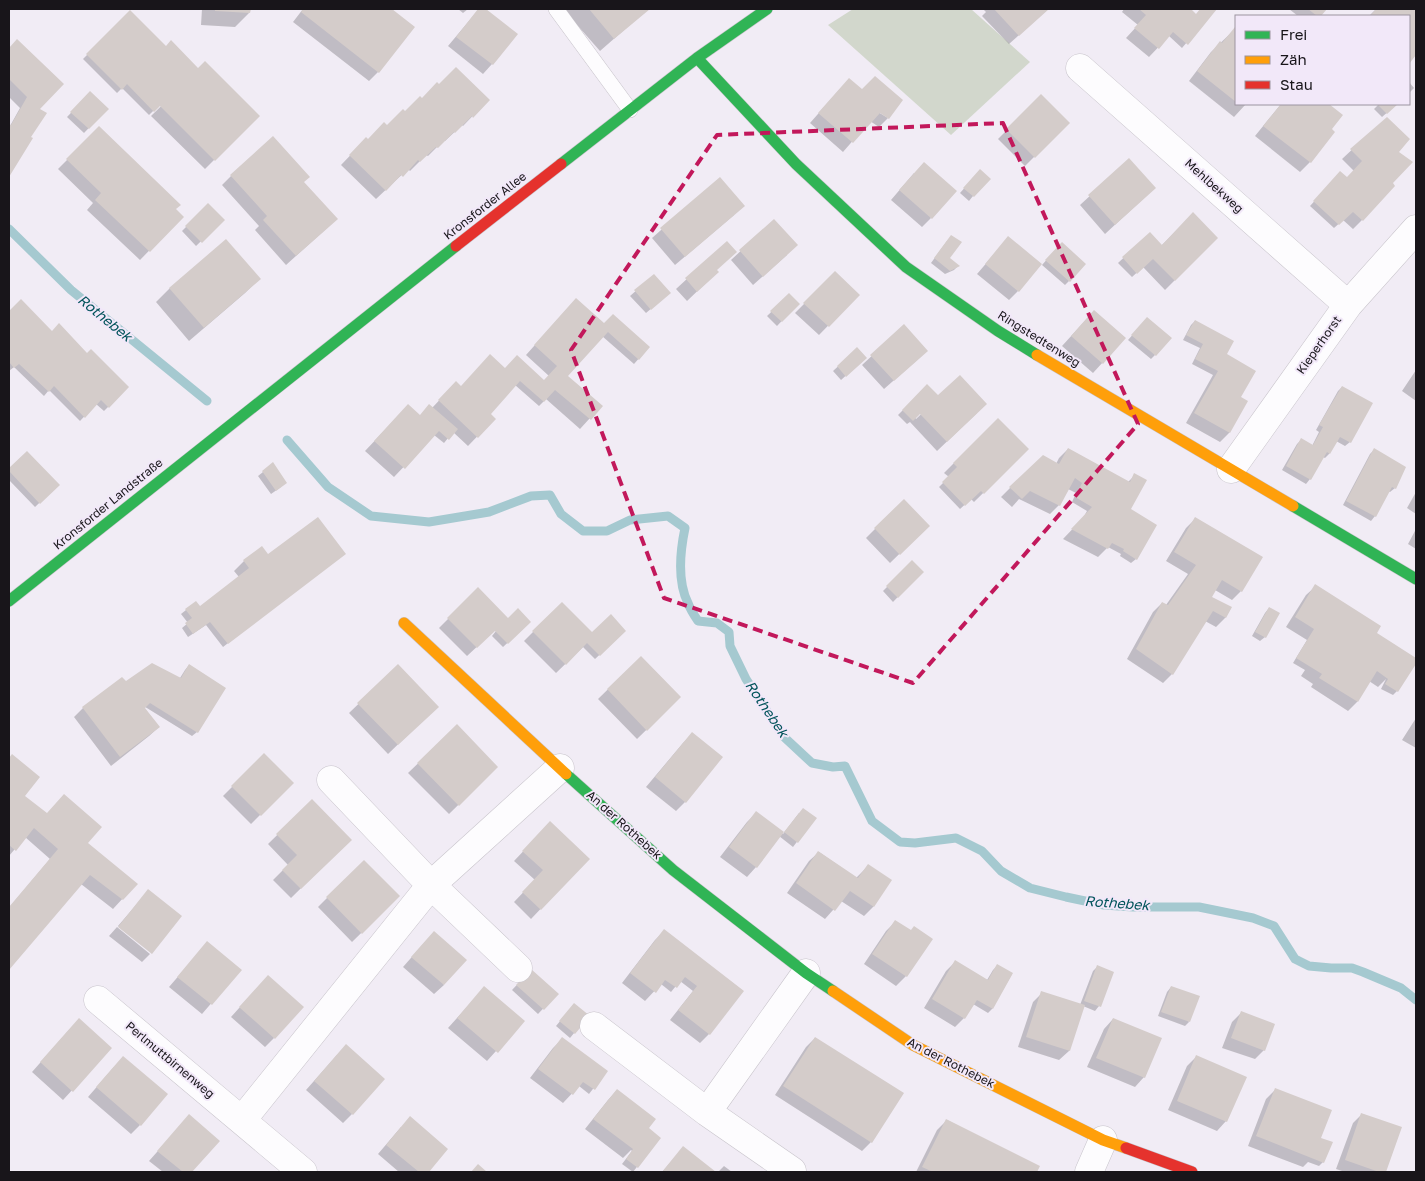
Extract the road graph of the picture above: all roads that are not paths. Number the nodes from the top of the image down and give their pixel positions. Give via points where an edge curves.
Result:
1 (556, 9) edge
2 (767, 9) edge
3 (697, 58) junction
4 (1080, 68) dead end
5 (630, 110) junction
6 (1416, 229) edge
7 (1348, 305) junction
8 (224, 431) joint
9 (1231, 469) junction
10 (1416, 580) edge
11 (9, 601) edge
12 (404, 623) dead end
13 (560, 768) junction
14 (331, 780) dead end
15 (431, 885) junction
16 (518, 968) dead end
17 (806, 974) junction
18 (98, 1000) dead end
19 (594, 1026) dead end
20 (707, 1112) junction
21 (242, 1120) junction
22 (1103, 1140) junction
23 (273, 1163) edge
24 (792, 1171) edge
25 (303, 1172) edge
26 (1089, 1172) edge
27 (1192, 1172) edge

1 - 5 lane
2 - 3 street, Kronsforder Allee
3 - 5 street, Kronsforder Allee
3 - 9 street, Ringstedtenweg via 796,164 906,268 1006,336
4 - 7 street, Mehlbekweg
5 - 8 street, Kronsforder Allee
6 - 7 street, Kieperhorst
7 - 9 street, Kieperhorst
8 - 11 street, Kronsforder Landstraße
9 - 10 street, Ringstedtenweg
12 - 13 street, An der Rothebek
13 - 15 street
13 - 17 street, An der Rothebek via 673,870
14 - 15 street
15 - 16 street
15 - 21 street
17 - 20 street
17 - 22 street, An der Rothebek via 913,1045
18 - 21 street, Perlmuttbirnenweg
19 - 20 street
20 - 24 street
21 - 23 street, Perlmuttbirnenweg
22 - 26 street
22 - 27 street, An der Rothebek
23 - 25 street, Perlmuttbirnenweg

